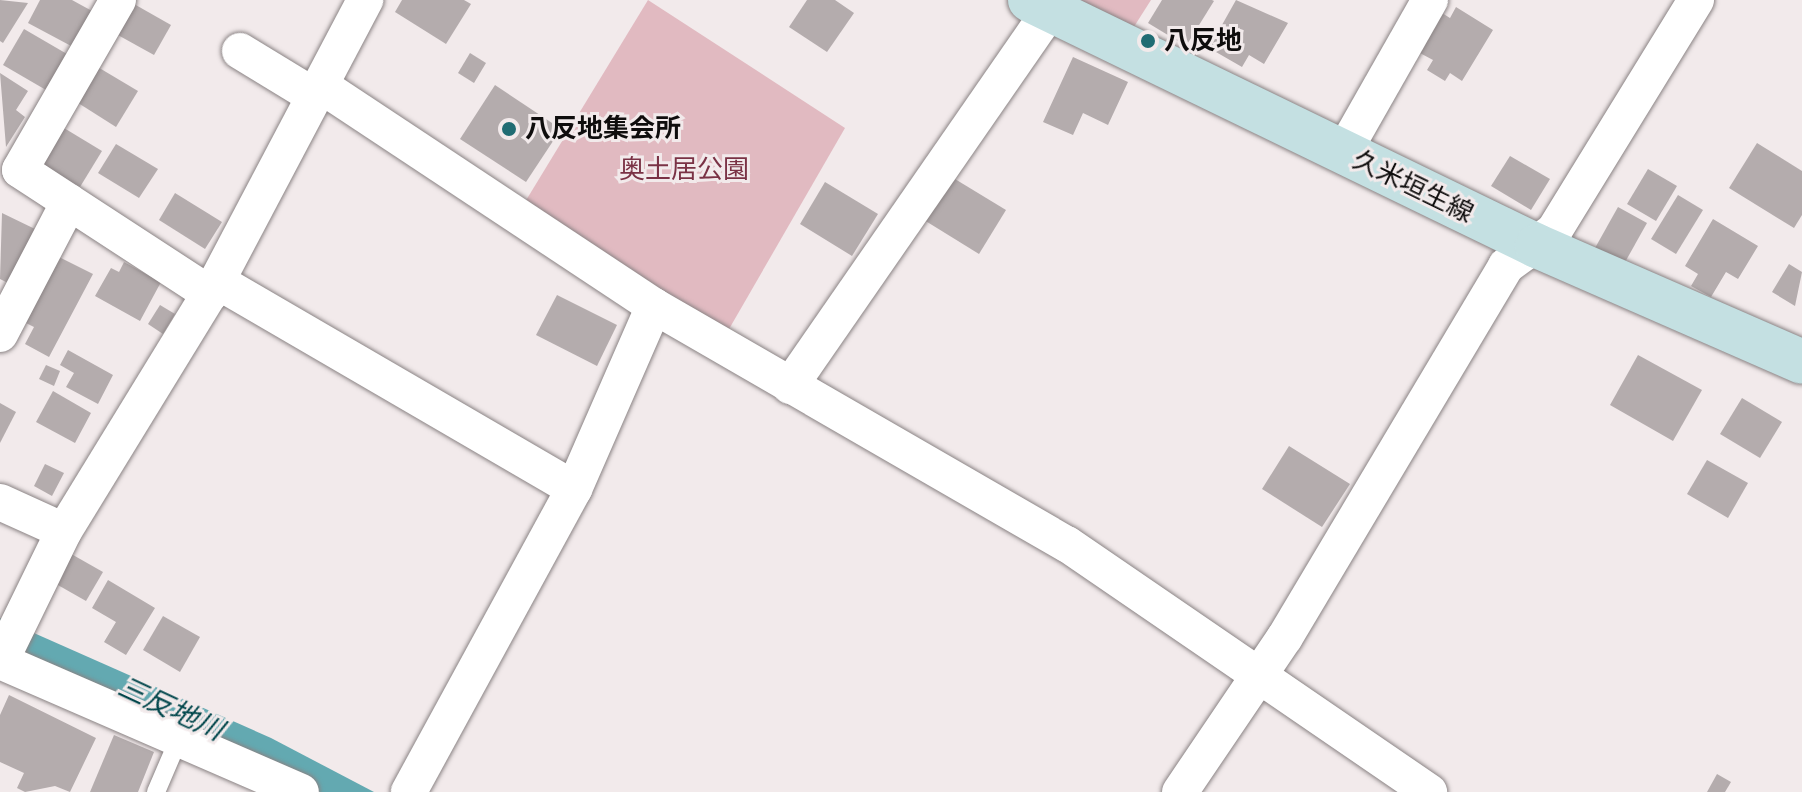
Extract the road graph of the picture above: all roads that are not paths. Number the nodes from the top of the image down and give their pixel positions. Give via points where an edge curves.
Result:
1 (118, 0) edge
2 (365, 0) edge
3 (1696, 0) edge
4 (1423, 3) edge
5 (1046, 4) edge
6 (240, 51) dead end
7 (317, 91) junction
8 (1343, 153) junction
9 (10, 168) edge
10 (69, 202) junction
11 (1537, 246) junction
12 (214, 287) junction
13 (654, 306) junction
14 (0, 334) edge
15 (1802, 362) edge
16 (790, 386) junction
17 (574, 489) junction
18 (0, 502) edge
19 (64, 531) junction
20 (14, 610) edge
21 (1, 660) edge
22 (1256, 679) junction
23 (181, 734) junction
24 (156, 792) edge
25 (301, 792) edge
26 (409, 792) edge
27 (1180, 792) edge
28 (1429, 792) edge

1 - 9 street
2 - 7 street
3 - 11 street via 1554,231
4 - 8 street
5 - 8 main road, 久米垣生線
5 - 16 street
6 - 7 street
7 - 12 street
7 - 13 street
8 - 11 main road, 久米垣生線
9 - 10 street
10 - 12 street
10 - 14 street
11 - 15 main road, 久米垣生線
11 - 22 street via 1506,266
12 - 17 street
12 - 19 street
13 - 16 street
13 - 17 street
16 - 22 street via 1067,544
17 - 26 street
18 - 19 street
19 - 20 street
20 - 21 street
21 - 23 street
22 - 27 street
22 - 28 street
23 - 24 lane
23 - 25 street

